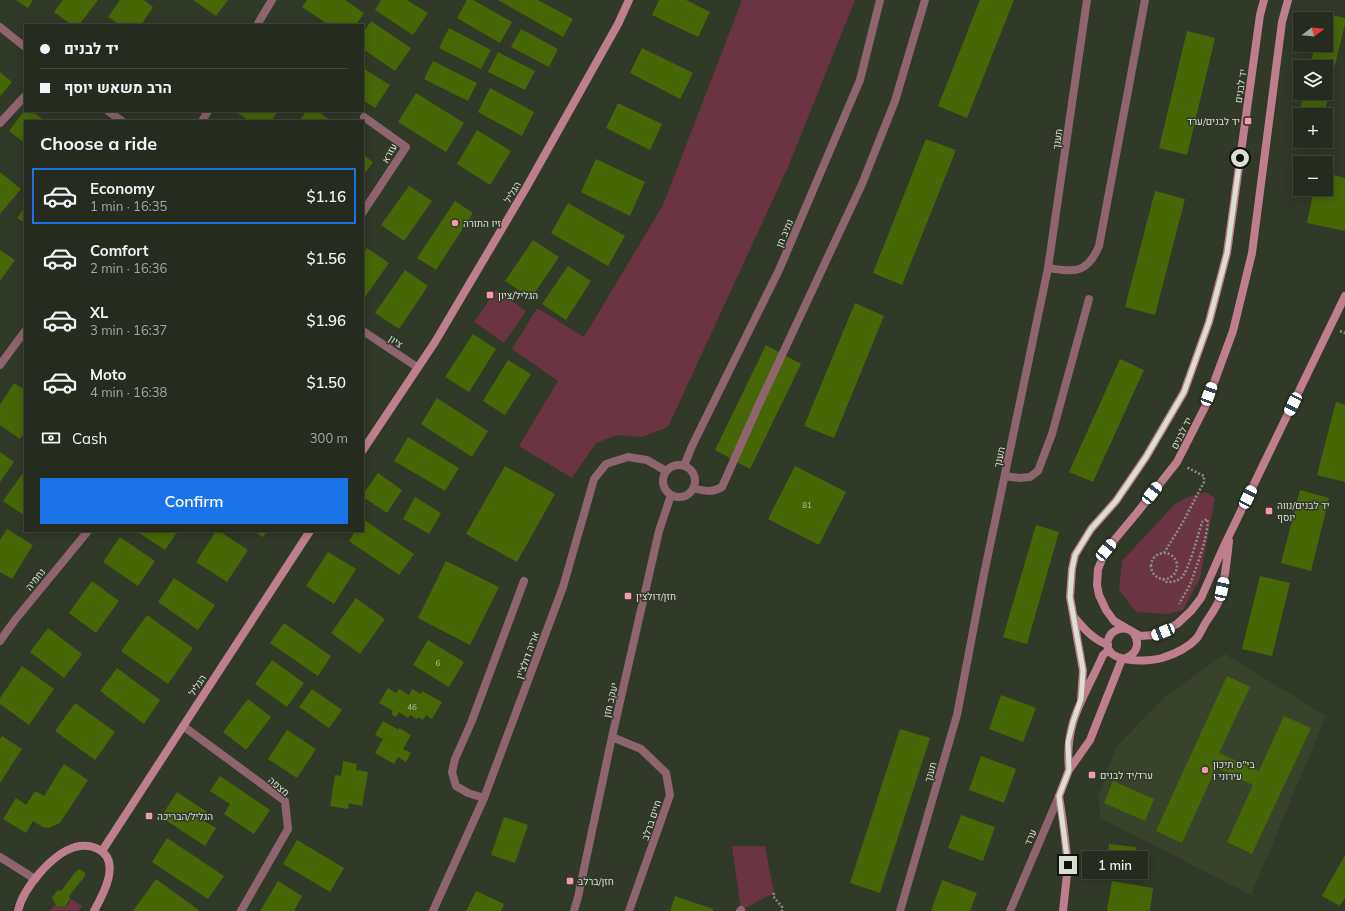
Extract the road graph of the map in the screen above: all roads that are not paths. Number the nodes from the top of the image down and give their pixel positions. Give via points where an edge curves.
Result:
1 (272, 0) edge
2 (629, 0) edge
3 (880, 0) edge
4 (925, 0) edge
5 (1087, 0) edge
6 (1145, 0) edge
7 (1264, 0) edge
8 (1288, 0) edge
9 (258, 24) edge
10 (0, 27) edge
11 (24, 46) edge
12 (24, 97) edge
13 (109, 112) edge
14 (364, 117) dead end
15 (121, 120) edge
16 (0, 123) edge
17 (364, 210) edge
18 (1048, 268) junction
19 (1345, 296) edge
20 (1089, 299) dead end
21 (24, 332) edge
22 (364, 332) edge
23 (0, 365) edge
24 (417, 367) junction
25 (364, 448) edge
26 (684, 466) junction
27 (666, 471) junction
28 (1005, 476) junction
29 (693, 488) junction
30 (671, 495) junction
31 (87, 532) edge
32 (309, 532) edge
33 (1230, 534) junction
34 (524, 581) dead end
35 (1075, 618) junction
36 (1130, 631) junction
37 (0, 641) edge
38 (1108, 648) junction
39 (1124, 658) junction
40 (1081, 699) junction
41 (183, 726) junction
42 (612, 738) junction
43 (1069, 770) junction
44 (1059, 796) junction
45 (484, 798) junction
46 (102, 851) junction
47 (0, 857) edge
48 (35, 879) junction
49 (18, 911) edge
50 (94, 911) edge
51 (241, 911) edge
52 (433, 911) edge
53 (574, 911) edge
54 (629, 911) edge
55 (900, 911) edge
56 (1010, 911) edge
57 (1063, 911) edge

1 - 9 street
2 - 24 street, הגליל via 526,188 435,342
3 - 26 street, נתיב חן via 860,80 779,270
4 - 29 street via 895,101 862,184 722,487 716,491 705,492
5 - 18 street, תענך
6 - 18 street via 1099,246 1087,266 1077,270
7 - 35 street, יד לבנים via 1227,253 1209,322 1184,392 1146,457 1116,501 1091,529 1075,555 1070,597
8 - 36 street, יד לבנים via 1282,22 1252,253 1233,331 1205,407 1177,462 1106,550 1098,569 1098,595 1114,621
10 - 11 street
12 - 16 street
13 - 15 street
14 - 17 street, עזרא via 406,147
18 - 28 street, תענך
19 - 33 street, יד לבנים
20 - 28 street via 1052,434 1038,470 1030,478
21 - 23 street
22 - 24 street, ציון
24 - 25 street, הגליל
26 - 27 street via 676,465
26 - 29 street via 693,474
27 - 30 street via 664,486
27 - 45 street, אריה דולצ'ין via 646,460 628,457 606,464 594,479 563,587
28 - 55 street, תענך via 957,715
29 - 30 street via 686,495
30 - 42 street, יעקב חזן via 659,531
31 - 37 street, נחמיה
32 - 41 street, הגליל
33 - 36 street, יד לבנים via 1201,598 1177,624 1155,635 1140,636
33 - 39 street, יד לבנים via 1219,599 1197,638 1185,648 1162,658
34 - 45 street via 452,772 456,786
35 - 38 street, יד לבנים via 1094,638
35 - 40 street via 1083,670
36 - 38 street, יד לבנים via 1124,628 1114,631 1108,638
36 - 39 street via 1137,640 1136,649
38 - 39 street, יד לבנים via 1114,656
38 - 40 street, ערד
39 - 43 street, ערד via 1090,740
40 - 43 street, ערד via 1068,742
41 - 46 street, הגליל
41 - 51 street, מצפה via 285,801 288,829
42 - 53 street, יעקב חזן
42 - 54 street, חיים ברלב via 641,750 666,773 670,795
43 - 44 street, ערד
44 - 56 street, ערד
44 - 57 street via 1068,865
45 - 52 street, אריה דולצ'ין
46 - 48 street via 91,845 75,847 58,855
46 - 50 street via 110,862 110,874
47 - 48 street
48 - 49 street via 20,901

